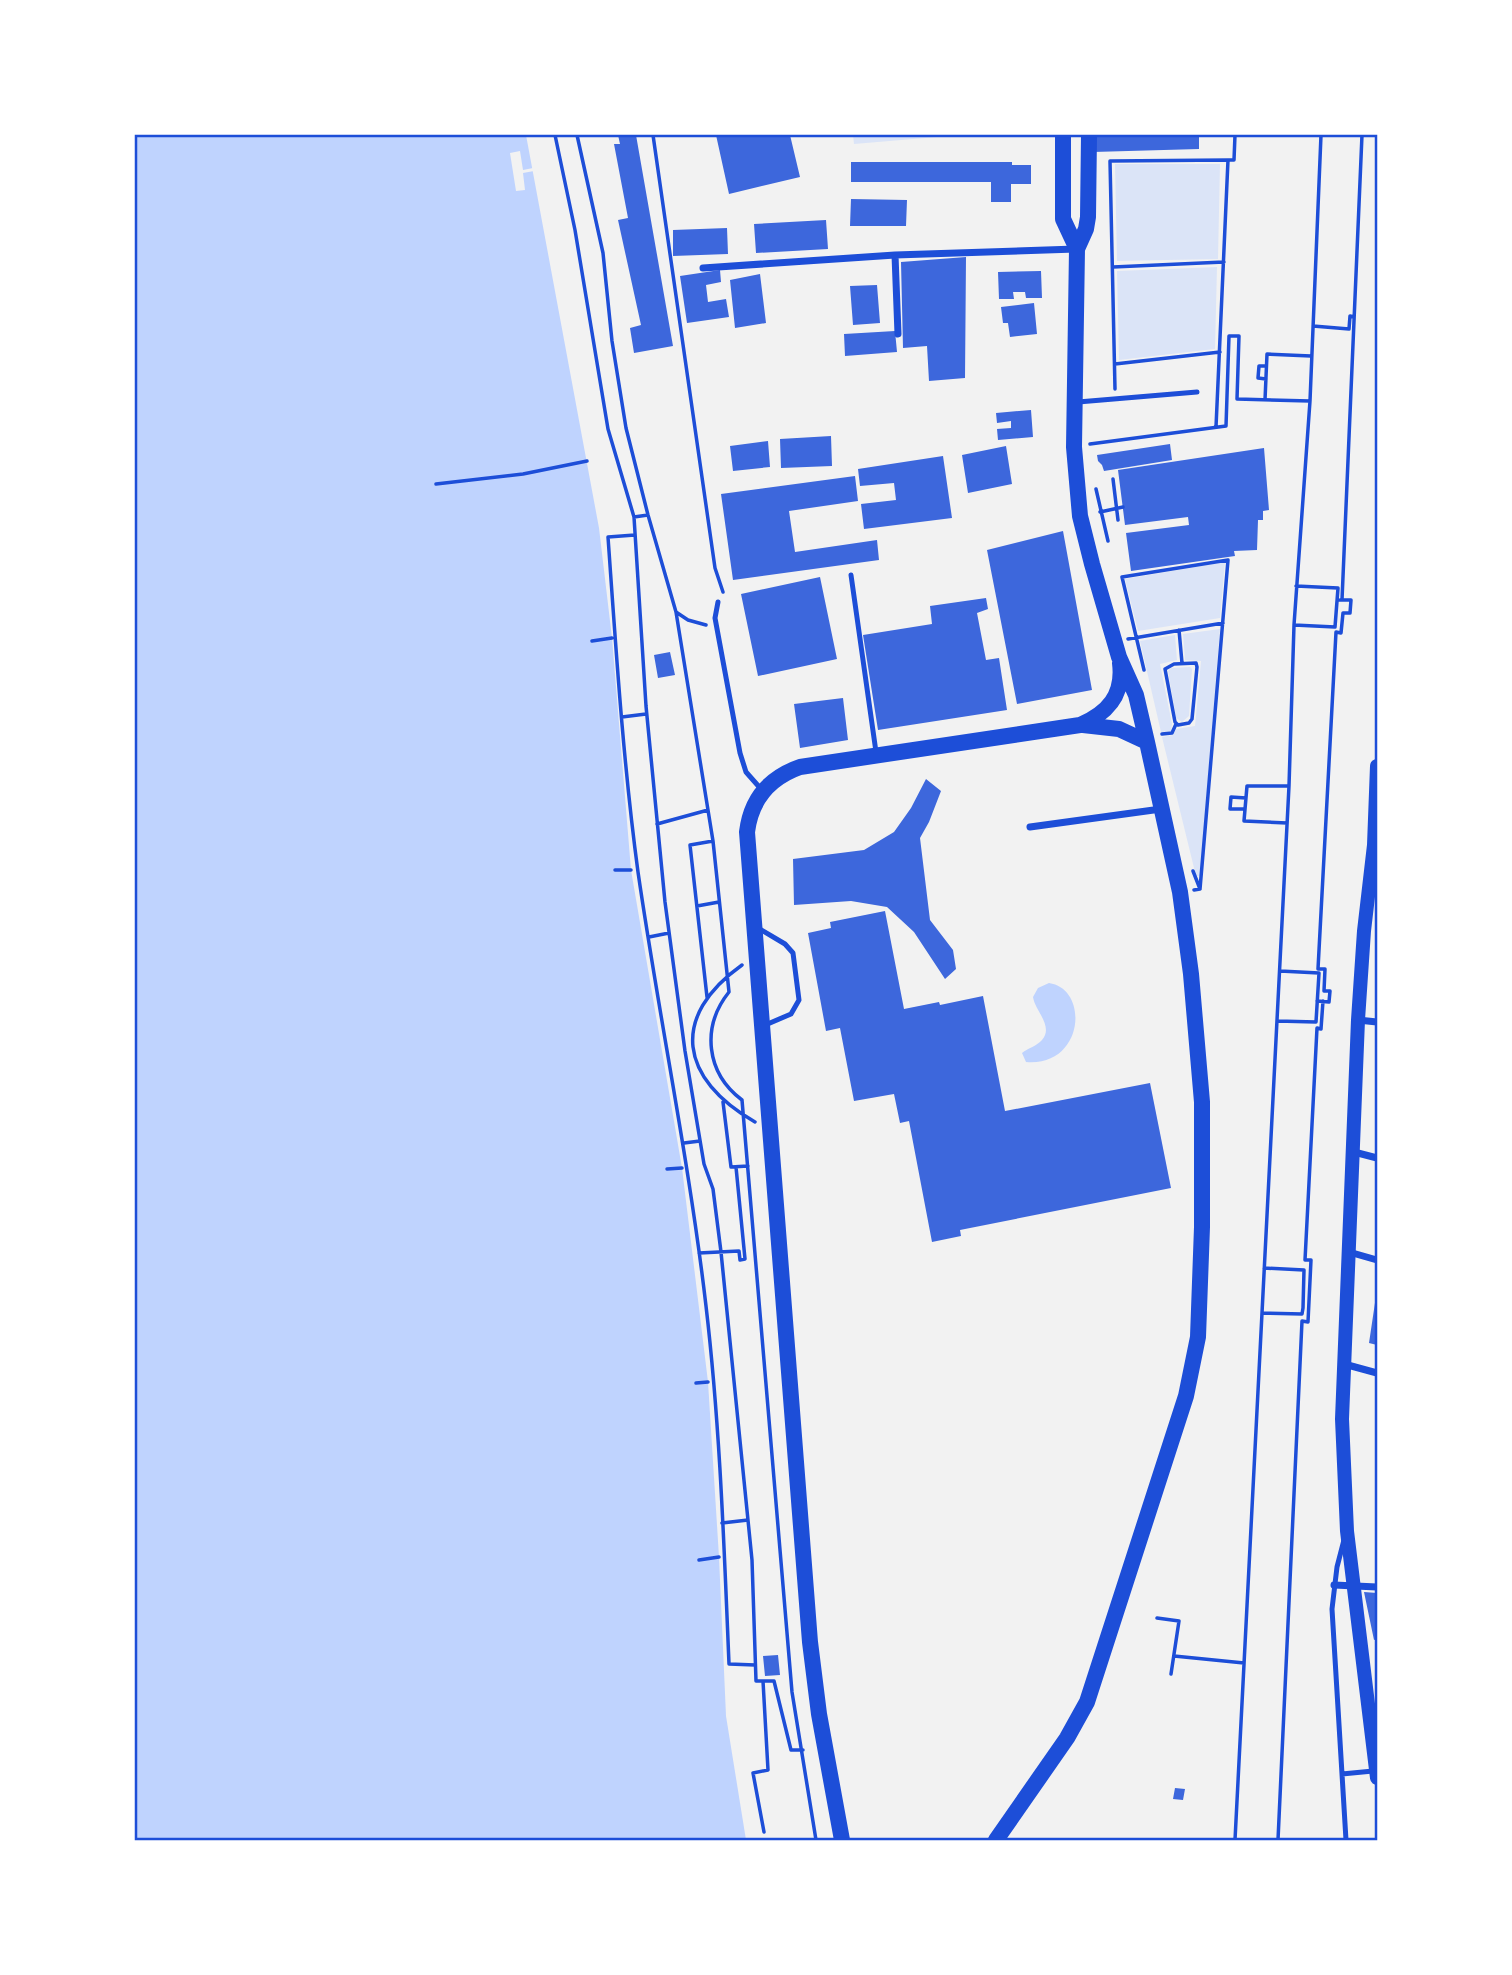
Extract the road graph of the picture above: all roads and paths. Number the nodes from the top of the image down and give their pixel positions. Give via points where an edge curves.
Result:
1 (555, 135) edge
2 (577, 135) edge
3 (653, 135) edge
4 (1063, 135) edge
5 (1089, 135) edge
6 (1235, 135) edge
7 (1321, 135) edge
8 (1362, 135) edge
9 (1228, 160) junction
10 (1077, 249) junction
11 (895, 255) junction
12 (1224, 262) junction
13 (1113, 267) junction
14 (703, 268) dead end
15 (1354, 317) junction
16 (1313, 326) junction
17 (898, 334) dead end
18 (1220, 352) junction
19 (1311, 356) junction
20 (1115, 364) junction
21 (1266, 366) junction
22 (1266, 379) junction
23 (1197, 392) dead end
24 (1115, 399) junction
25 (1265, 400) junction
26 (1310, 401) junction
27 (1074, 402) junction
28 (1216, 427) junction
29 (1074, 447) junction
30 (587, 461) dead end
31 (1113, 479) dead end
32 (436, 484) dead end
33 (1123, 507) dead end
34 (1116, 508) junction
35 (1098, 512) dead end
36 (648, 515) junction
37 (634, 517) junction
38 (1118, 520) dead end
39 (635, 535) junction
40 (851, 575) dead end
41 (1296, 586) junction
42 (1340, 600) junction
43 (718, 602) joint
44 (676, 612) junction
45 (1336, 612) junction
46 (1343, 613) junction
47 (1223, 622) junction
48 (716, 625) junction
49 (1294, 625) junction
50 (1179, 630) junction
51 (1136, 637) junction
52 (612, 638) dead end
53 (592, 641) dead end
54 (1117, 649) junction
55 (1182, 663) junction
56 (1145, 674) dead end
57 (646, 714) junction
58 (622, 717) junction
59 (1176, 724) junction
60 (1080, 725) junction
61 (1153, 738) junction
62 (877, 755) junction
63 (1377, 766) edge
64 (1289, 786) junction
65 (762, 791) junction
66 (1246, 798) junction
67 (1162, 809) junction
68 (1245, 809) junction
69 (708, 810) junction
70 (1287, 823) junction
71 (657, 824) junction
72 (1030, 827) dead end
73 (713, 841) junction
74 (1376, 845) edge
75 (615, 870) dead end
76 (631, 870) dead end
77 (1180, 892) junction
78 (719, 902) junction
79 (697, 906) junction
80 (756, 927) junction
81 (1371, 931) edge
82 (669, 933) junction
83 (649, 937) junction
84 (758, 957) junction
85 (1280, 971) junction
86 (727, 976) junction
87 (1321, 990) junction
88 (708, 999) junction
89 (1320, 1001) junction
90 (1358, 1020) junction
91 (1277, 1021) junction
92 (1377, 1022) edge
93 (763, 1026) junction
94 (692, 1050) junction
95 (685, 1051) junction
96 (723, 1100) junction
97 (744, 1115) junction
98 (770, 1127) junction
99 (700, 1141) junction
100 (684, 1143) junction
101 (1353, 1152) junction
102 (1377, 1158) edge
103 (748, 1166) junction
104 (736, 1167) junction
105 (682, 1168) dead end
106 (667, 1169) dead end
107 (722, 1252) junction
108 (1349, 1252) junction
109 (699, 1254) junction
110 (1377, 1260) edge
111 (1264, 1268) junction
112 (1303, 1294) junction
113 (1310, 1294) junction
114 (1262, 1313) junction
115 (1344, 1364) junction
116 (1377, 1373) edge
117 (708, 1381) dead end
118 (696, 1383) dead end
119 (748, 1520) junction
120 (722, 1522) junction
121 (1347, 1531) junction
122 (719, 1557) dead end
123 (699, 1560) dead end
124 (1334, 1585) junction
125 (1354, 1586) junction
126 (1377, 1587) edge
127 (1157, 1618) dead end
128 (1174, 1656) junction
129 (1244, 1663) junction
130 (755, 1665) junction
131 (1171, 1674) dead end
132 (763, 1681) junction
133 (1374, 1724) edge
134 (803, 1750) junction
135 (1342, 1774) junction
136 (1377, 1774) edge
137 (764, 1832) dead end
138 (816, 1840) edge
139 (842, 1840) edge
140 (996, 1840) edge
141 (1235, 1840) edge
142 (1278, 1840) edge
143 (1346, 1840) edge

1 - 37 path via 608,429
2 - 36 path via 603,253 626,428
3 - 43 path via 715,568 723,592
4 - 10 main road via 1063,219
5 - 10 main road via 1088,217
6 - 9 path via 1234,160
7 - 16 path
8 - 15 path
9 - 12 path
9 - 13 path via 1110,160
10 - 11 street
10 - 27 main road
11 - 14 street
11 - 17 street
12 - 13 path
12 - 18 path
13 - 20 path
15 - 16 path via 1350,316 1349,329
15 - 42 path
16 - 19 path
18 - 20 path
18 - 28 path
19 - 21 path via 1267,354
19 - 26 path
20 - 24 path
21 - 22 path
21 - 22 path via 1259,366 1258,378
22 - 25 path
23 - 24 lane
24 - 27 lane
25 - 26 path
25 - 28 path via 1237,399 1239,336 1229,336 1226,426
26 - 41 path
27 - 29 main road
28 - 29 path
29 - 54 main road via 1084,535
30 - 32 path
31 - 34 path
33 - 34 path
34 - 35 path
34 - 38 path
36 - 37 path
36 - 44 path
37 - 39 path
39 - 57 path
39 - 58 path via 608,537
40 - 62 lane
41 - 42 path via 1338,588
41 - 49 path
42 - 45 path
42 - 46 path via 1351,600 1350,613
43 - 48 lane
44 - 48 path via 695,622
44 - 69 path
45 - 46 path
45 - 49 path via 1335,627
46 - 87 path via 1341,633 1336,632 1318,969 1325,969
47 - 50 path
47 - 51 path via 1228,559 1122,577
47 - 77 path via 1200,889
48 - 65 lane via 742,763
49 - 64 path
50 - 51 path
50 - 55 path
51 - 54 path
51 - 56 path
52 - 53 path
54 - 60 main road via 1121,681 1113,703
54 - 61 main road
55 - 59 path via 1165,669
55 - 59 path via 1197,665 1194,706 1191,723
57 - 58 path
57 - 71 path
58 - 83 path
59 - 61 path via 1172,733
60 - 61 main road
60 - 62 main road
61 - 67 main road
62 - 65 main road via 800,768 779,776
63 - 74 main road
64 - 66 path via 1247,786
64 - 70 path
65 - 80 main road via 751,810 747,832
66 - 68 path
66 - 68 path via 1231,797 1230,809
67 - 72 street
67 - 77 main road
68 - 70 path via 1244,821
69 - 71 path
69 - 73 path
70 - 85 path
71 - 82 path
73 - 78 path
73 - 79 path via 690,845
74 - 81 main road
75 - 76 path
77 - 140 main road via 1202,1102 1201,1307 1194,1367 1091,1693 1067,1738
78 - 79 path
78 - 86 path
79 - 88 path
80 - 84 main road
80 - 93 lane via 793,953 799,1000 791,1014
81 - 90 main road
82 - 83 path
82 - 95 path
83 - 100 path
84 - 86 path
84 - 93 main road
85 - 87 path via 1319,973
85 - 91 path
86 - 88 path
86 - 97 path via 729,992 712,1024 710,1049 718,1073 742,1100
87 - 89 path
87 - 89 path via 1330,991 1329,1002
88 - 94 path via 693,1031
89 - 91 path via 1316,1023
89 - 113 path via 1305,1260 1311,1260
90 - 92 street
90 - 101 main road
91 - 111 path
93 - 98 main road
94 - 95 path
94 - 96 path via 699,1071
95 - 99 path
96 - 97 path
96 - 104 path via 731,1167
97 - 98 path
97 - 103 path
98 - 139 main road via 810,1642
99 - 100 path
99 - 107 path
100 - 109 path
101 - 102 street
101 - 108 main road
103 - 104 path
103 - 134 path via 792,1692
104 - 107 path via 745,1259 740,1260 739,1251
105 - 106 path
107 - 109 path
107 - 119 path
108 - 110 street
108 - 115 main road
109 - 120 path
111 - 112 path via 1304,1270
111 - 114 path
112 - 113 path
112 - 114 path via 1302,1314
113 - 142 path via 1308,1322 1302,1321
114 - 129 path
115 - 116 street
115 - 121 main road via 1342,1461
117 - 118 path
119 - 120 path
119 - 130 path
120 - 130 path via 729,1664
121 - 124 lane
121 - 125 main road
122 - 123 path
124 - 125 street
124 - 135 lane
125 - 126 street
125 - 133 main road
127 - 128 path via 1179,1621
128 - 129 path
128 - 131 path
129 - 141 path
130 - 132 path via 756,1681
132 - 134 path via 774,1681 791,1750
132 - 137 path via 768,1770 754,1773
133 - 136 main road
134 - 138 path
135 - 136 lane
135 - 143 lane

